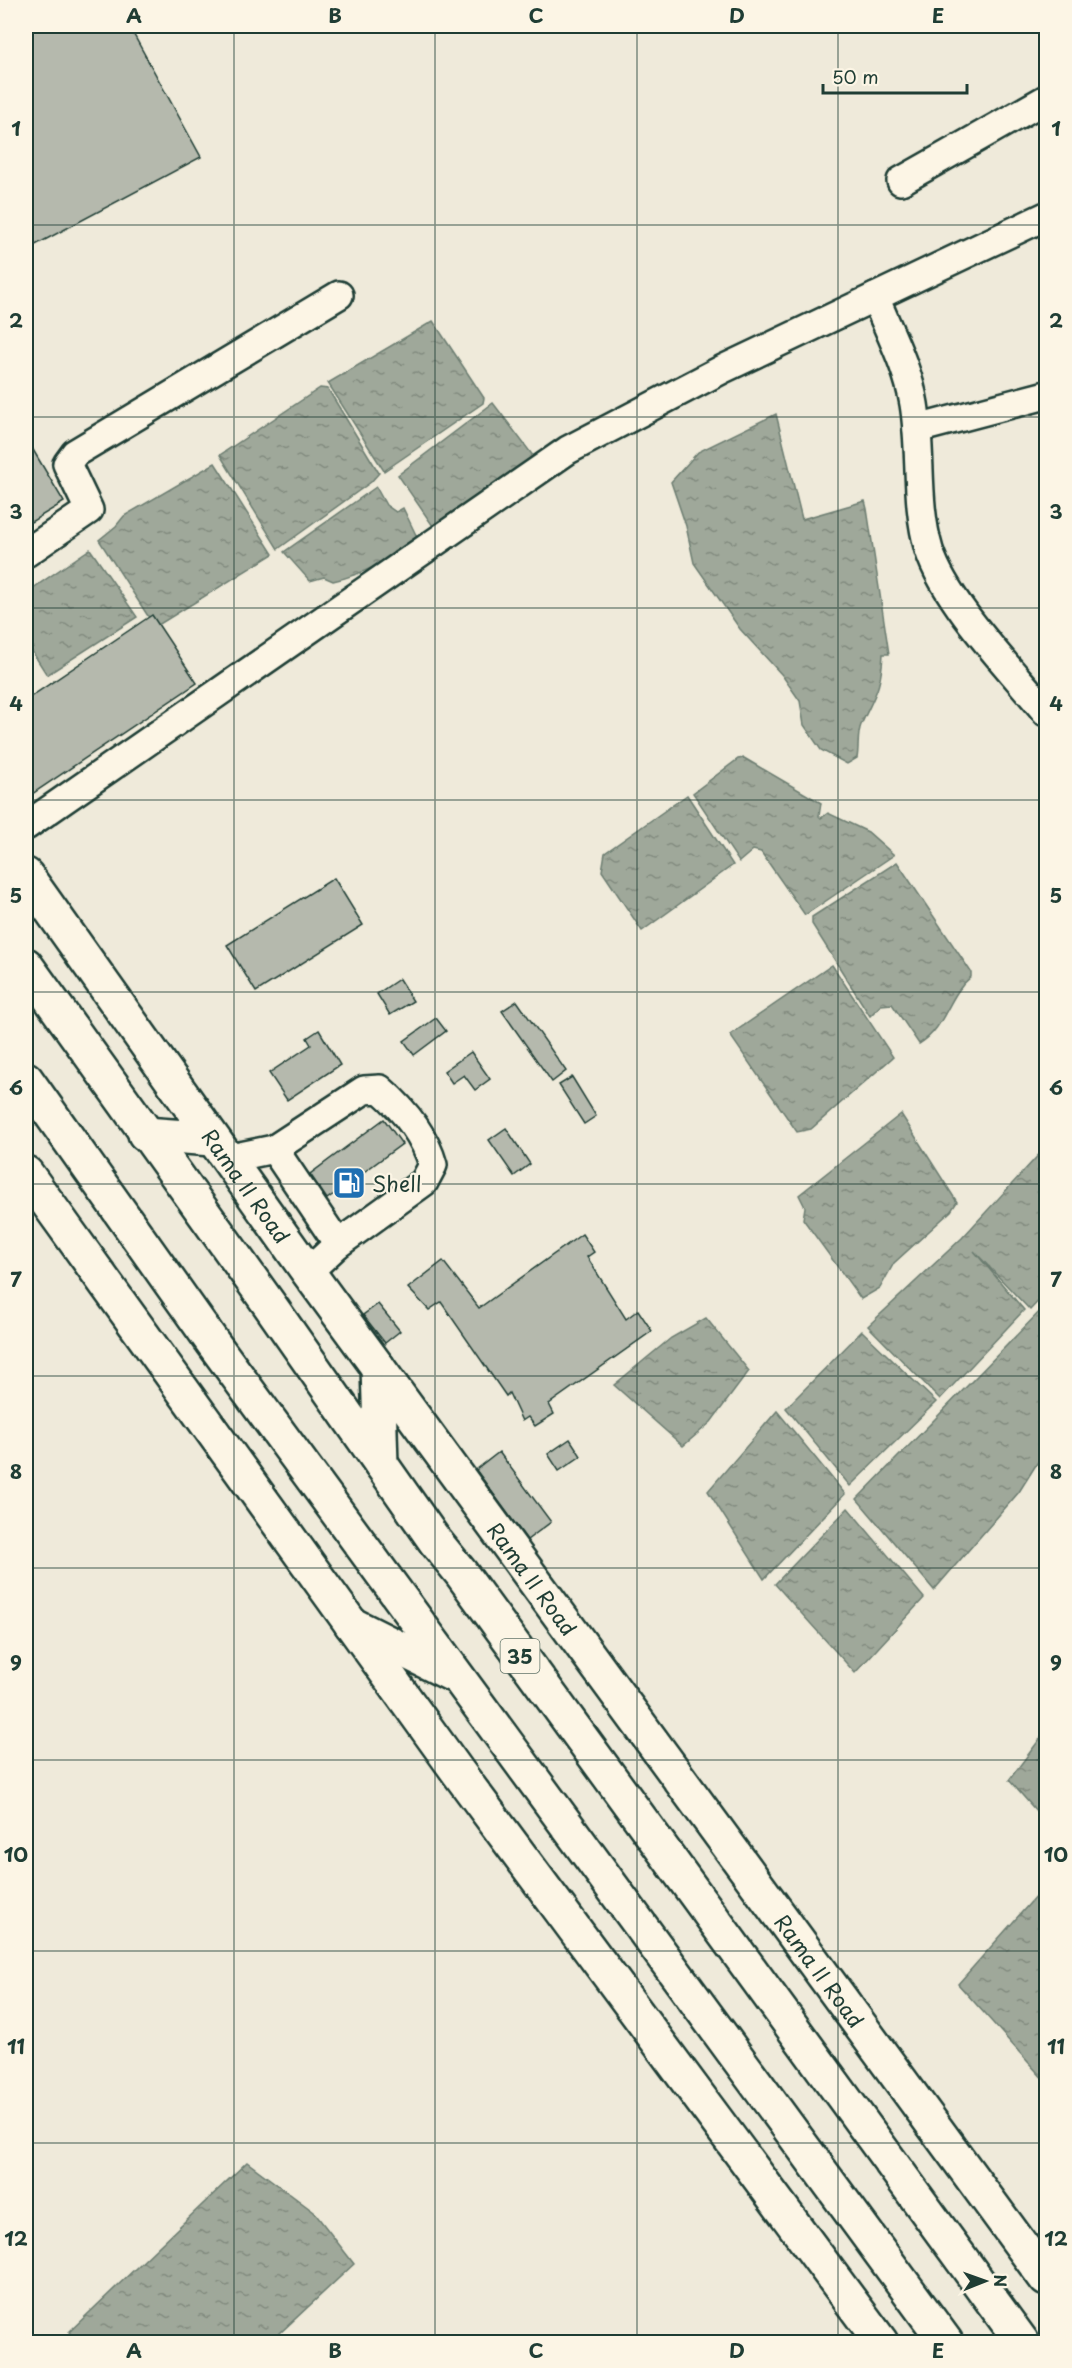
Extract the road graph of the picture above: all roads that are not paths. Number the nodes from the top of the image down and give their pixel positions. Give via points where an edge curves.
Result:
1 (1047, 99) edge
2 (901, 181) dead end
3 (1047, 216) edge
4 (339, 295) dead end
5 (875, 297) junction
6 (1047, 395) edge
7 (917, 429) junction
8 (26, 553) edge
9 (1037, 686) edge
10 (1047, 712) edge
11 (26, 826) edge
12 (26, 875) edge
13 (26, 965) edge
14 (26, 1078) edge
15 (145, 1134) junction
16 (219, 1149) junction
17 (274, 1149) junction
18 (26, 1173) edge
19 (338, 1244) junction
20 (308, 1272) junction
21 (378, 1367) junction
22 (381, 1464) junction
23 (351, 1624) junction
24 (459, 1678) junction
25 (1047, 2279) edge
26 (881, 2343) edge
27 (946, 2343) edge
28 (1022, 2343) edge

1 - 2 street
3 - 5 street
4 - 8 street via 75,453 67,464 89,510
5 - 7 street via 906,372
5 - 11 street via 723,369 568,450
6 - 7 street
7 - 9 street via 921,506 929,549 939,574 972,621
9 - 10 street
12 - 16 main road, Rama II Road / 35
13 - 15 main road, 35
14 - 24 main road via 213,1343
15 - 16 main road
15 - 22 main road, 35
16 - 17 street
16 - 20 main road, Rama II Road / 35
17 - 19 street
17 - 19 street via 364,1090 381,1089 428,1146 433,1165 424,1182
18 - 23 main road
19 - 20 street
20 - 21 main road, Rama II Road / 35
21 - 22 main road
21 - 25 main road, Rama II Road / 35
22 - 28 main road, 35
23 - 24 main road
23 - 26 main road
24 - 27 main road

